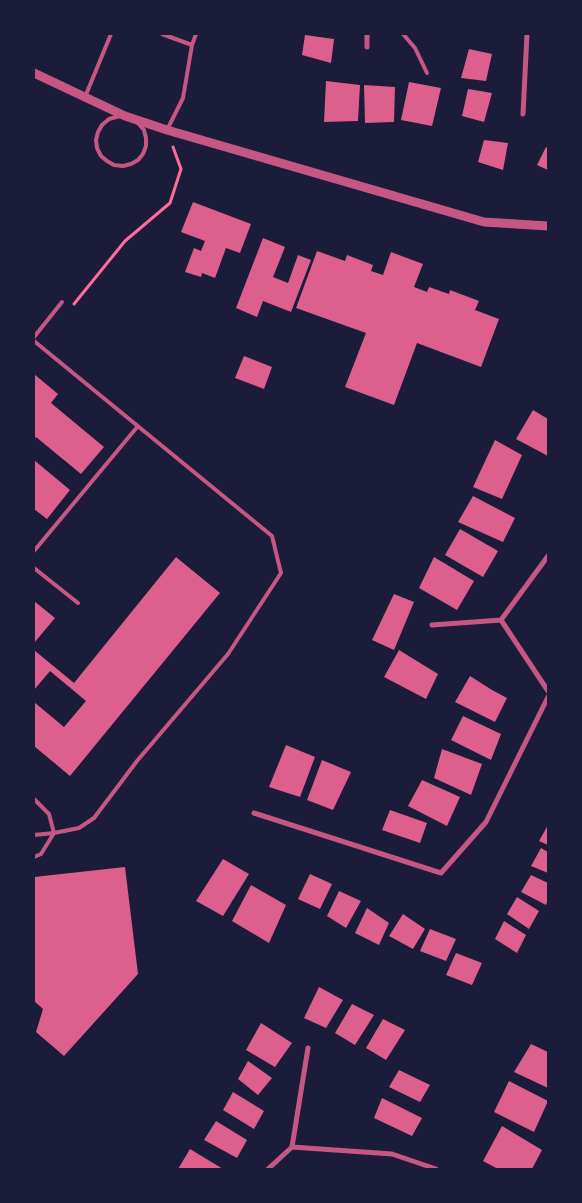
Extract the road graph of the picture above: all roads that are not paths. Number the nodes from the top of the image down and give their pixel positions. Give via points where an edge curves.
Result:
1 (111, 34) edge
2 (162, 34) edge
3 (196, 34) edge
4 (367, 34) edge
5 (403, 34) edge
6 (527, 34) edge
7 (192, 44) junction
8 (367, 47) dead end
9 (34, 73) edge
10 (427, 73) dead end
11 (84, 97) junction
12 (523, 114) dead end
13 (128, 117) junction
14 (167, 130) junction
15 (548, 226) edge
16 (62, 302) dead end
17 (34, 337) edge
18 (34, 341) edge
19 (138, 426) junction
20 (34, 551) edge
21 (548, 556) edge
22 (34, 568) edge
23 (78, 603) dead end
24 (501, 620) junction
25 (432, 625) dead end
26 (548, 691) edge
27 (548, 698) edge
28 (34, 799) edge
29 (254, 813) dead end
30 (54, 833) junction
31 (34, 835) edge
32 (34, 857) edge
33 (308, 1048) dead end
34 (292, 1147) junction
35 (268, 1169) edge
36 (436, 1169) edge

1 - 11 lane
2 - 7 lane
3 - 7 lane
4 - 8 street
5 - 10 lane via 415,48
6 - 12 street
7 - 14 lane via 183,98
9 - 11 street
11 - 13 street
13 - 13 lane via 144,130 146,146 138,160 123,166 114,165 101,156 97,148 98,132 108,119
13 - 14 street
14 - 15 street via 484,222
16 - 17 lane
18 - 19 lane
19 - 20 lane
19 - 30 lane via 272,536 281,573 228,654 137,761 94,818 79,828
21 - 24 street
22 - 23 lane
24 - 25 street
24 - 26 street
27 - 29 street via 486,822 441,873
28 - 30 lane via 49,814
30 - 31 lane
30 - 32 lane via 41,854
33 - 34 street
34 - 35 street
34 - 36 street via 392,1154

